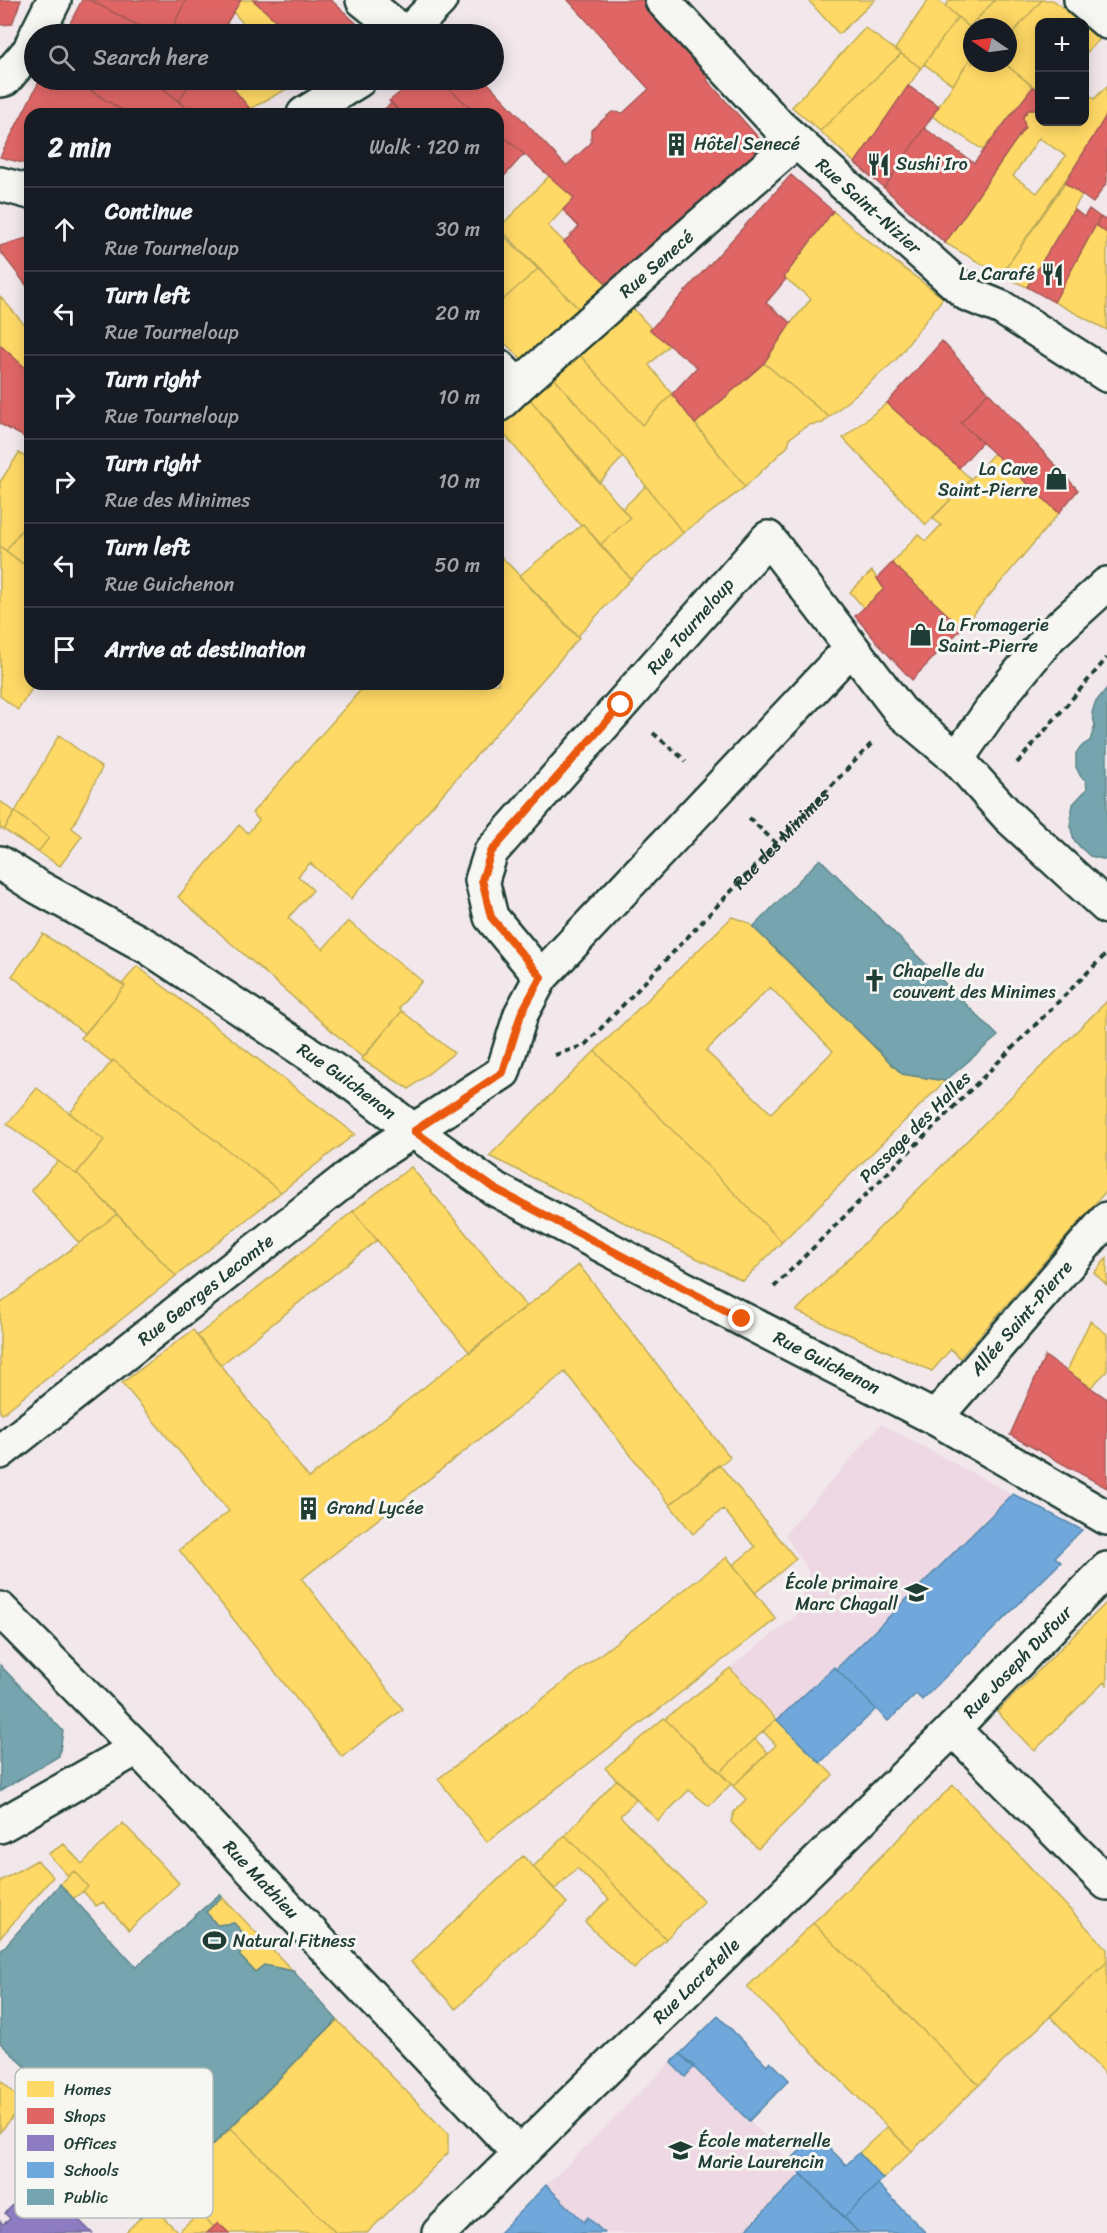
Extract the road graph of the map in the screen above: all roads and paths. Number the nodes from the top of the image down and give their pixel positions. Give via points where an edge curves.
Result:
1 (54, 0) edge
2 (363, 0) edge
3 (440, 0) edge
4 (662, 0) edge
5 (1081, 0) edge
6 (1107, 22) edge
7 (42, 24) edge
8 (393, 24) edge
9 (416, 24) edge
10 (24, 57) edge
11 (0, 80) edge
12 (343, 90) edge
13 (314, 108) edge
14 (796, 141) junction
15 (0, 184) edge
16 (24, 190) edge
17 (1107, 375) edge
18 (504, 386) edge
19 (1107, 584) edge
20 (851, 648) junction
21 (1107, 658) edge
22 (901, 712) junction
23 (957, 759) junction
24 (990, 795) junction
25 (0, 863) edge
26 (1107, 907) edge
27 (1107, 953) edge
28 (541, 977) junction
29 (503, 1072) junction
30 (414, 1131) junction
31 (1107, 1219) edge
32 (742, 1319) junction
33 (935, 1418) junction
34 (0, 1452) edge
35 (1107, 1518) edge
36 (1107, 1569) edge
37 (0, 1609) edge
38 (953, 1729) junction
39 (136, 1748) junction
40 (0, 1826) edge
41 (1107, 1883) edge
42 (519, 2153) junction
43 (439, 2233) edge

1 - 7 street
2 - 8 street
3 - 9 street
4 - 14 street, Rue Saint-Nizier
5 - 6 street
10 - 11 street
12 - 13 street
14 - 17 street, Rue Saint-Nizier via 967,294 1002,308
14 - 18 street, Rue Senecé
15 - 16 street
19 - 23 street via 1050,636 1003,693
20 - 22 street
20 - 28 street
20 - 28 street, Rue Tourneloup via 768,538 491,852 482,880 491,917
21 - 24 path
22 - 23 street
22 - 29 path, Rue des Minimes via 585,1045
23 - 24 street
24 - 26 street
25 - 30 street, Rue Guichenon via 148,947 344,1077
27 - 32 path, Passage des Halles
28 - 29 street via 521,1014
29 - 30 street
30 - 32 street, Rue Guichenon via 495,1189
30 - 34 street, Rue Georges Lecomte via 379,1153
31 - 33 street, Allée Saint-Pierre
32 - 33 street, Rue Guichenon
33 - 35 street, Rue Guichenon
36 - 38 street, Rue Joseph Dufour
37 - 39 street, Rue Mathieu
38 - 41 street
38 - 42 street, Rue Lacretelle
39 - 40 street
39 - 42 street, Rue Mathieu
42 - 43 street, Rue Lacretelle

